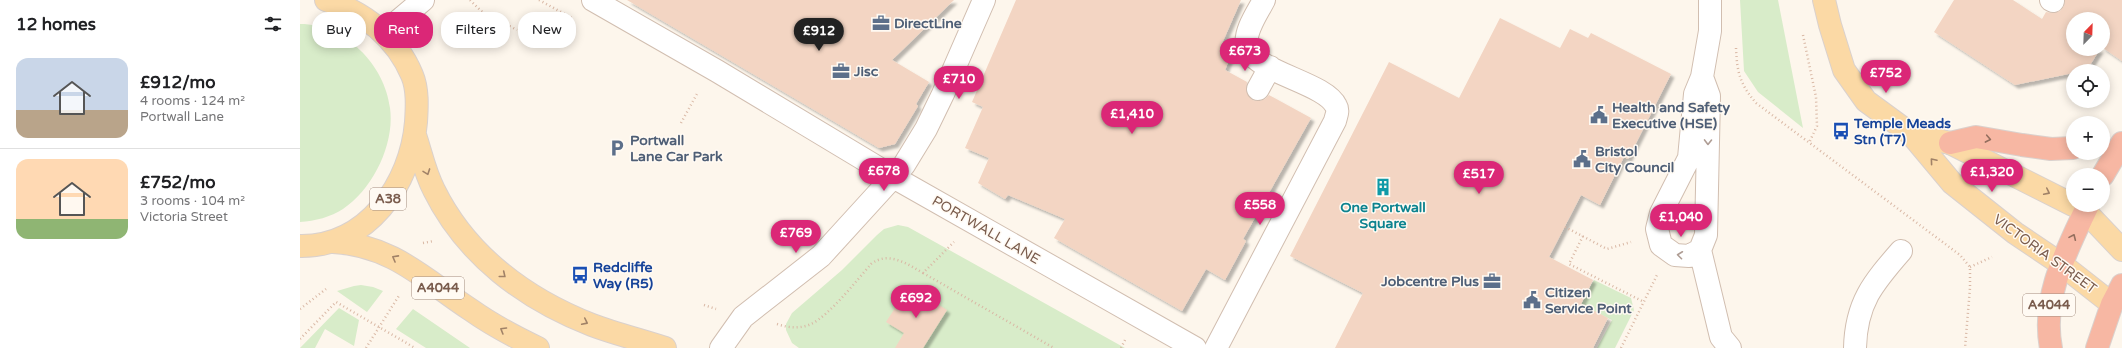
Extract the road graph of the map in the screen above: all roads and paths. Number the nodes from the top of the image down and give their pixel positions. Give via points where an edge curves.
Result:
1 (326, 0) edge
2 (423, 0) edge
3 (470, 0) edge
4 (593, 0) edge
5 (984, 0) edge
6 (1264, 0) edge
7 (1710, 0) edge
8 (1824, 0) edge
9 (409, 12) edge
10 (374, 25) edge
11 (517, 30) dead end
12 (1802, 31) dead end
13 (1736, 43) dead end
14 (396, 48) edge
15 (1270, 67) junction
16 (1702, 77) junction
17 (1258, 89) dead end
18 (700, 90) dead end
19 (681, 123) dead end
20 (1911, 134) junction
21 (415, 135) junction
22 (2122, 136) edge
23 (2110, 140) edge
24 (1809, 143) junction
25 (1950, 143) junction
26 (2122, 143) edge
27 (2066, 148) edge
28 (2107, 168) edge
29 (894, 178) junction
30 (2066, 199) edge
31 (2078, 212) edge
32 (2086, 212) edge
33 (1565, 227) dead end
34 (1582, 236) junction
35 (440, 239) dead end
36 (955, 242) dead end
37 (1632, 242) dead end
38 (418, 244) dead end
39 (312, 247) edge
40 (1700, 250) junction
41 (2122, 250) edge
42 (1901, 251) dead end
43 (1992, 257) dead end
44 (2061, 264) junction
45 (1970, 267) junction
46 (923, 273) junction
47 (1657, 275) dead end
48 (326, 289) dead end
49 (396, 291) dead end
50 (1644, 302) junction
51 (2119, 302) edge
52 (300, 309) edge
53 (781, 325) dead end
54 (379, 326) junction
55 (1127, 337) dead end
56 (300, 339) edge
57 (1170, 342) edge
58 (366, 348) edge
59 (415, 348) edge
60 (538, 348) edge
61 (665, 348) edge
62 (721, 348) edge
63 (1054, 348) edge
64 (1121, 348) edge
65 (1195, 348) edge
66 (1216, 348) edge
67 (1621, 348) edge
68 (1730, 348) edge
69 (1855, 348) edge
70 (1965, 348) edge
71 (2051, 348) edge
72 (2097, 348) edge

1 - 10 main road, A38 via 344,6
2 - 9 street
3 - 11 path via 481,11
4 - 29 street, PORTWALL LANE via 717,71
5 - 29 street via 926,129 912,156
6 - 15 street via 1247,36 1246,46 1257,60
7 - 16 street via 1710,31
8 - 20 main road, VICTORIA STREET via 1844,70 1866,101
12 - 24 path via 1816,97 1817,126
13 - 24 path via 1739,76 1744,89 1756,103
14 - 21 main road, A38 via 412,76 418,104
15 - 17 street
15 - 66 street via 1325,95 1333,101 1337,112 1335,121
16 -> 40 street via 1709,96 1706,235
40 -> 16 street via 1689,256 1675,255 1661,245 1657,229 1662,213 1689,158 1695,94
18 - 19 path
20 - 25 main road, VICTORIA STREET
44 -> 20 main road, VICTORIA STREET via 1952,183
21 - 39 main road, A38 via 408,162 396,188 374,217 356,232
21 -> 61 main road via 433,189 454,224 480,256 506,278 550,305 592,325
22 - 23 highway
24 - 45 path via 1960,255
25 -> 27 highway via 1976,137 2022,146
25 -> 30 main road, VICTORIA STREET
26 - 28 highway
29 - 57 street, PORTWALL LANE
29 - 62 street via 821,256 743,317
44 -> 31 highway, A4044
32 - 41 main road, VICTORIA STREET
33 - 34 path
34 - 37 path via 1607,249
34 - 50 path via 1569,264
35 - 38 path
36 - 46 path
60 -> 39 main road, A4044 via 473,312 392,257 364,246
40 - 68 street via 1721,337
42 - 69 street via 1876,279 1865,300 1856,328
43 - 45 path
44 - 51 main road, VICTORIA STREET
44 - 71 highway, A4044 via 2049,302 2048,333
45 - 70 path
46 - 53 path via 894,258 880,258 871,264 818,320 797,328
46 - 63 path
47 - 50 path
48 - 52 path
49 - 54 path via 401,295
50 - 67 path
51 - 72 highway
54 - 56 path via 336,302
54 - 58 path
54 - 59 path
55 - 64 path
57 - 65 street, PORTWALL LANE

